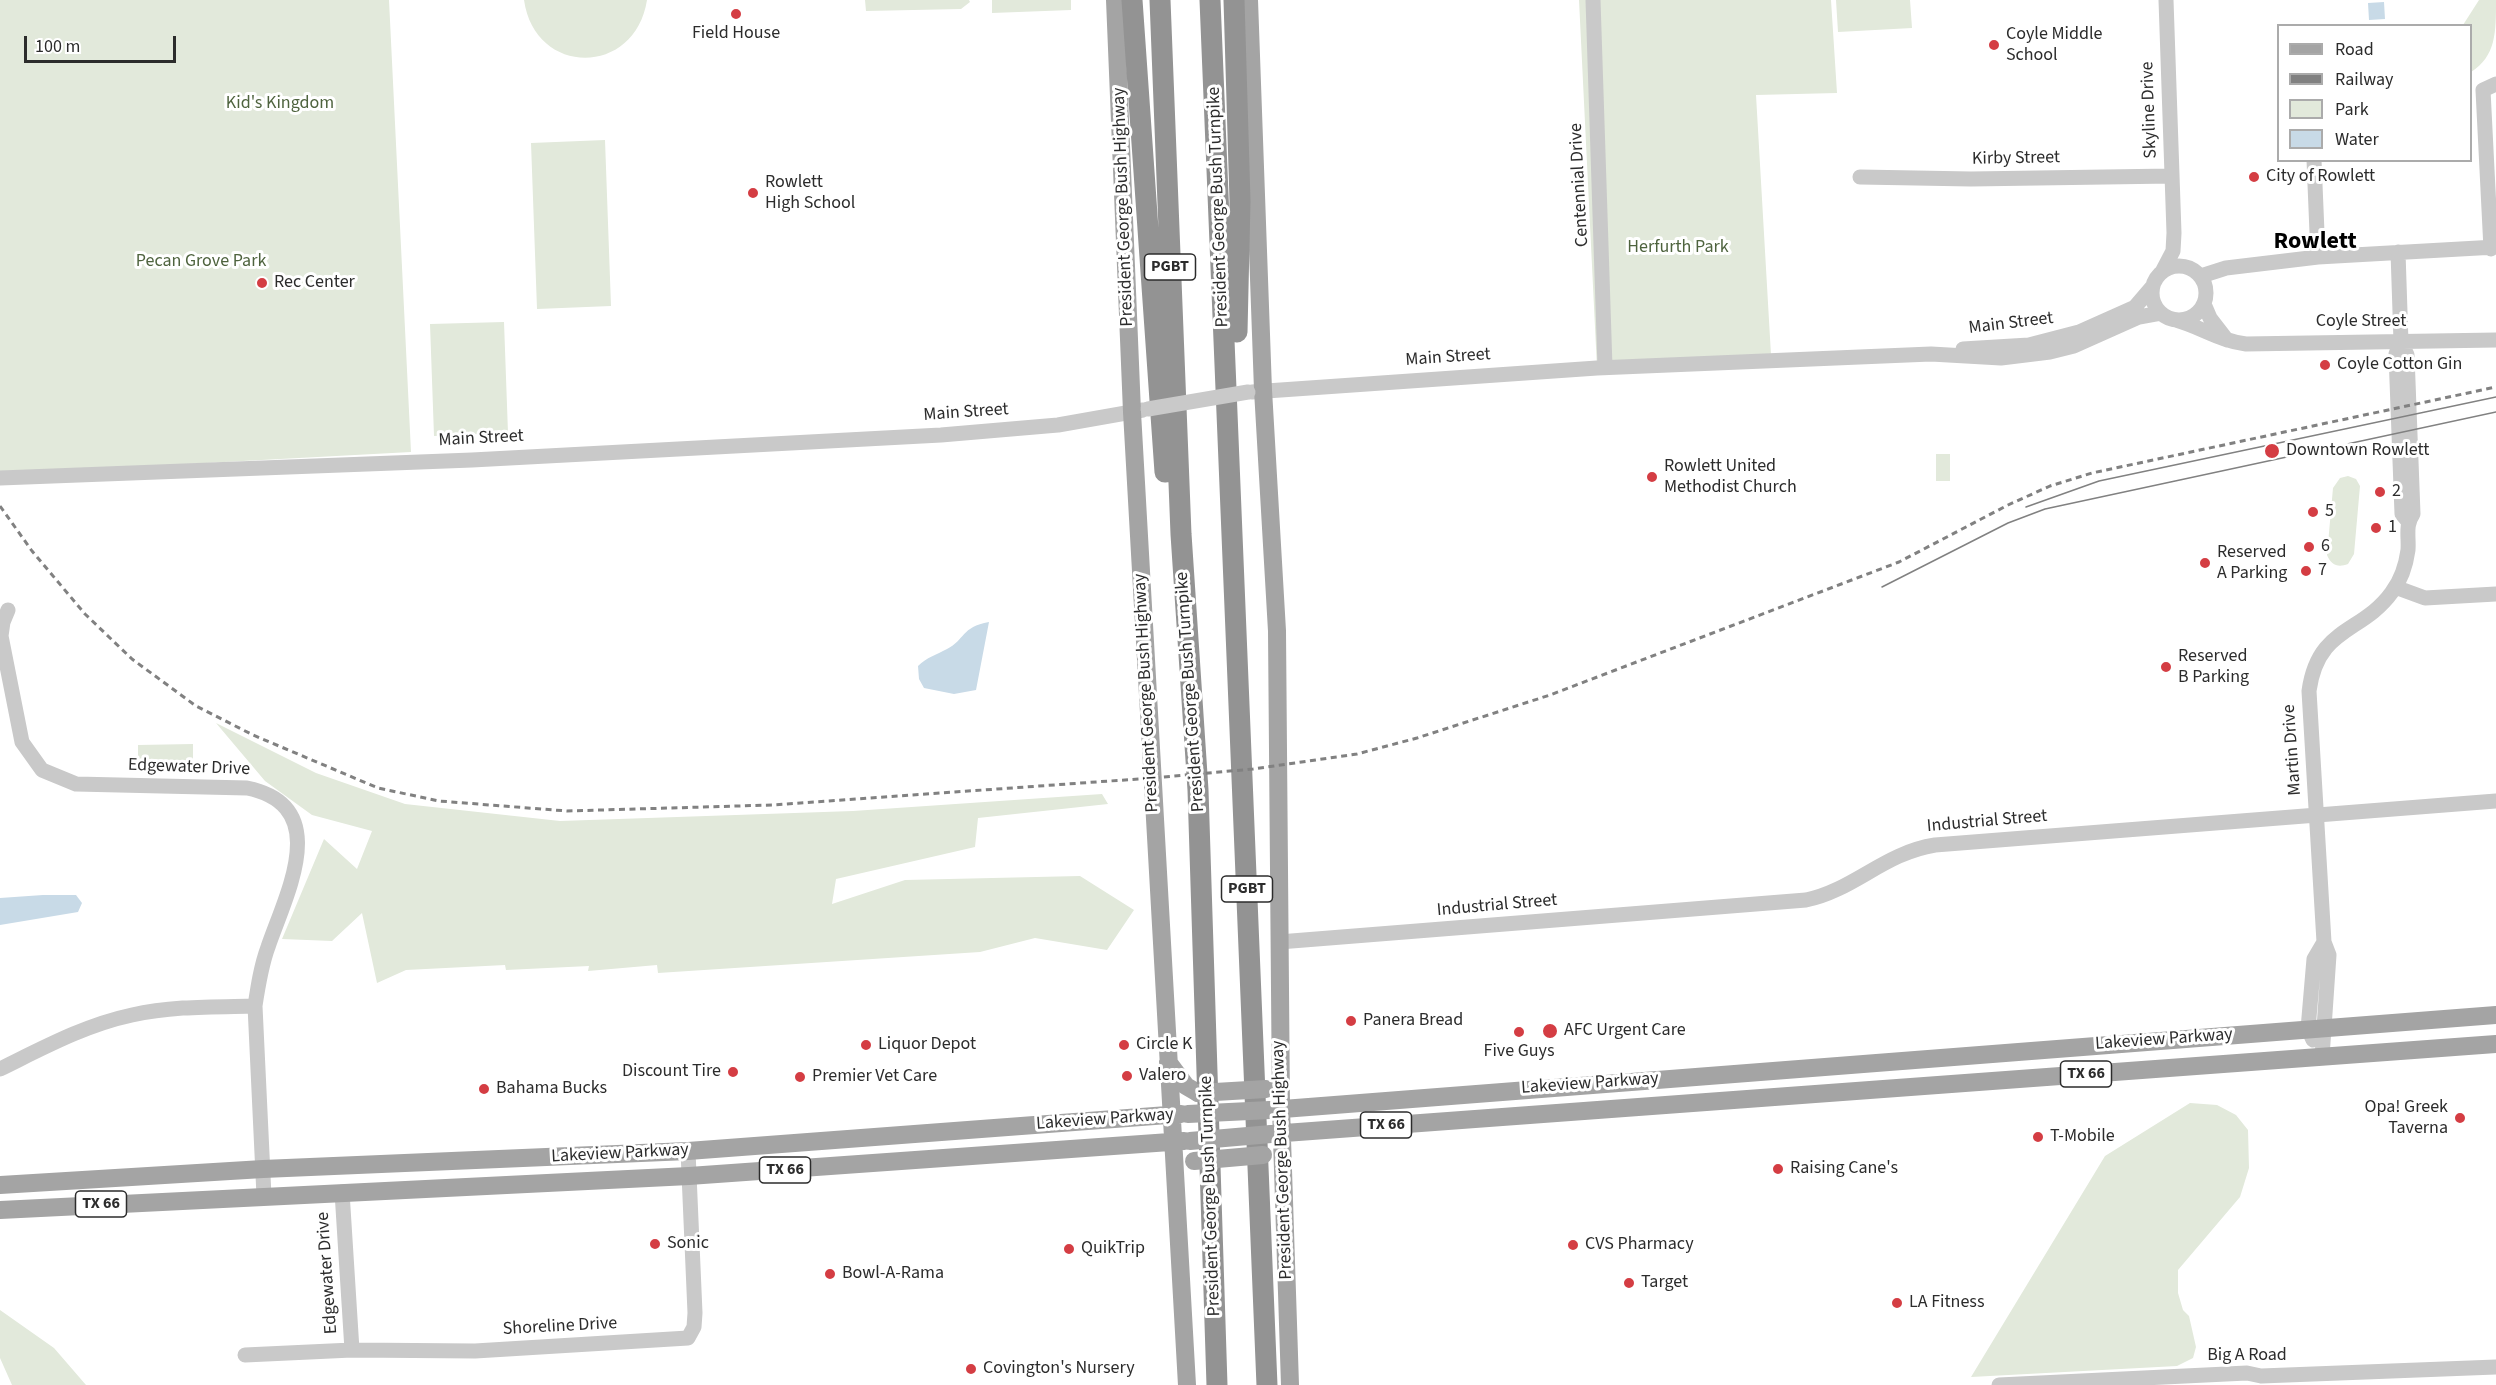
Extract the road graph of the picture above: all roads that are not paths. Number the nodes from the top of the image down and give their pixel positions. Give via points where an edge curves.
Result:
1 (1115, 0) edge
2 (1132, 0) edge
3 (1160, 0) edge
4 (1210, 0) edge
5 (1234, 0) edge
6 (1249, 0) edge
7 (1593, 0) edge
8 (2166, 0) edge
9 (2490, 87) edge
10 (2314, 162) edge
11 (1860, 177) dead end
12 (2172, 177) junction
13 (2174, 218) junction
14 (2494, 249) edge
15 (2398, 252) junction
16 (2318, 257) junction
17 (2253, 266) junction
18 (2162, 272) junction
19 (2196, 273) junction
20 (2153, 286) junction
21 (2205, 298) junction
22 (2161, 313) junction
23 (2176, 320) junction
24 (2227, 340) junction
25 (2496, 340) edge
26 (2401, 342) junction
27 (1931, 354) junction
28 (1605, 367) junction
29 (1255, 391) junction
30 (1226, 392) junction
31 (1140, 411) junction
32 (0, 478) edge
33 (1181, 534) junction
34 (2395, 587) junction
35 (2496, 594) edge
36 (8, 610) dead end
37 (2496, 801) edge
38 (2317, 815) junction
39 (1279, 942) junction
40 (255, 1006) junction
41 (2496, 1015) edge
42 (2316, 1028) junction
43 (2496, 1044) edge
44 (1981, 1054) junction
45 (2322, 1057) junction
46 (1168, 1062) junction
47 (0, 1068) edge
48 (1280, 1075) junction
49 (1707, 1075) junction
50 (1983, 1082) junction
51 (1564, 1086) junction
52 (1709, 1101) junction
53 (1275, 1109) junction
54 (1180, 1114) junction
55 (1491, 1116) junction
56 (929, 1133) junction
57 (1276, 1133) junction
58 (1181, 1141) junction
59 (688, 1151) junction
60 (931, 1160) junction
61 (263, 1169) junction
62 (689, 1176) junction
63 (95, 1179) junction
64 (0, 1185) edge
65 (342, 1192) junction
66 (1284, 1195) junction
67 (264, 1196) junction
68 (1175, 1196) junction
69 (21, 1209) junction
70 (0, 1210) edge
71 (352, 1350) junction
72 (245, 1355) dead end
73 (2496, 1367) edge
74 (2261, 1381) edge
75 (2054, 1384) edge
76 (1187, 1385) edge
77 (1217, 1385) edge
78 (1268, 1385) edge
79 (1290, 1385) edge
80 (1999, 1385) edge

1 - 31 main road, President George Bush Highway
2 - 33 highway via 1167,499
3 - 33 highway, President George Bush Turnpike / PGBT
4 - 30 highway, President George Bush Turnpike / PGBT
5 - 30 highway via 1240,201 1236,363
6 - 29 main road, President George Bush Highway
7 - 28 street, Centennial Drive
8 - 12 street, Skyline Drive
9 - 14 street
10 - 16 street
11 - 12 street, Kirby Street
12 - 13 street, Skyline Drive
13 - 18 street, Skyline Drive via 2172,251
13 - 19 street, Skyline Drive via 2183,254
14 - 15 street
15 - 16 street
15 - 26 street, Martin Drive
16 - 17 street
17 - 19 street
17 - 21 street via 2231,275
18 - 19 street via 2176,266
18 - 20 street, Main Street
19 - 21 street
20 - 22 street via 2152,296
20 - 27 street, Main Street via 2135,307 2071,335 2030,345
21 - 23 street via 2193,317
21 - 24 street via 2210,318
22 - 23 street
22 - 27 street, Main Street via 2139,316 2094,338 2050,352 1993,358
23 - 24 street, Coyle Street
24 - 26 street, Coyle Street via 2255,344
25 - 26 street, Coyle Street
26 - 34 street, Martin Drive via 2407,355 2412,514 2408,521 2407,556
27 - 28 street, Main Street
28 - 29 street, Main Street
29 - 31 street, Main Street, bridge
29 - 39 main road, President George Bush Highway via 1277,631
30 - 78 highway, President George Bush Turnpike / PGBT
31 - 32 street, Main Street via 1058,425 941,435 482,459
31 - 46 main road, President George Bush Highway
33 - 77 highway, President George Bush Turnpike / PGBT via 1198,790
34 - 35 street via 2425,598
34 - 38 street, Martin Drive via 2376,611 2332,641 2314,671 2309,705
36 - 40 street, Edgewater Drive via 1,636 18,726 22,742 42,770 76,784 247,788 265,792 284,808 298,836 296,873 268,947
37 - 38 street, Industrial Street
38 - 39 street, Industrial Street via 1922,847 1888,859 1839,890 1806,900
38 - 42 street, Martin Drive via 2324,942 2314,959
39 - 48 main road, President George Bush Highway
40 - 47 street via 131,1015 80,1031
40 - 61 street, Edgewater Drive
41 - 42 main road, Lakeview Parkway / TX 66
42 - 44 main road, Lakeview Parkway / TX 66
42 - 45 street, Martin Drive
43 - 45 main road, Lakeview Parkway / TX 66
44 - 49 main road, Lakeview Parkway / TX 66
44 - 50 main road
45 - 50 main road, Lakeview Parkway / TX 66
46 - 48 main road, bridge via 1186,1086 1198,1093 1266,1089
46 - 54 main road, President George Bush Highway
48 - 53 main road, President George Bush Highway
49 - 51 main road, Lakeview Parkway / TX 66
49 - 52 main road
50 - 52 main road, Lakeview Parkway / TX 66
51 - 53 main road, Lakeview Parkway / TX 66
51 - 55 main road via 1553,1099 1510,1102
52 - 55 main road, Lakeview Parkway / TX 66
53 - 54 main road, Lakeview Parkway / TX 66, bridge
53 - 57 main road, President George Bush Highway
54 - 56 main road, Lakeview Parkway / TX 66
54 - 58 main road, President George Bush Highway
55 - 57 main road, Lakeview Parkway / TX 66
56 - 59 main road, Lakeview Parkway / TX 66
56 - 60 main road
57 - 58 main road, Lakeview Parkway / TX 66, bridge
57 - 66 main road, President George Bush Highway
58 - 60 main road, Lakeview Parkway / TX 66
58 - 68 main road, President George Bush Highway
59 - 61 main road, Lakeview Parkway / TX 66
59 - 62 street, Shoreline Drive
60 - 62 main road, Lakeview Parkway / TX 66
61 - 63 main road, Lakeview Parkway / TX 66
61 - 67 street, Edgewater Drive
62 - 65 main road, Lakeview Parkway / TX 66
62 - 71 street, Shoreline Drive via 695,1313 688,1338 475,1351
63 - 64 main road, Lakeview Parkway / TX 66
63 - 69 main road via 33,1192
65 - 67 main road, Lakeview Parkway / TX 66
65 - 71 street, Edgewater Drive
66 - 68 main road, bridge via 1278,1166 1263,1155 1194,1161 1184,1169
66 - 79 main road, President George Bush Highway
67 - 69 main road, Lakeview Parkway / TX 66
68 - 76 main road, President George Bush Highway
69 - 70 main road, Lakeview Parkway / TX 66
71 - 72 street, Shoreline Drive
73 - 74 street, Big A Road
74 - 75 street, Big A Road via 2247,1373
75 - 80 street, Big A Road

